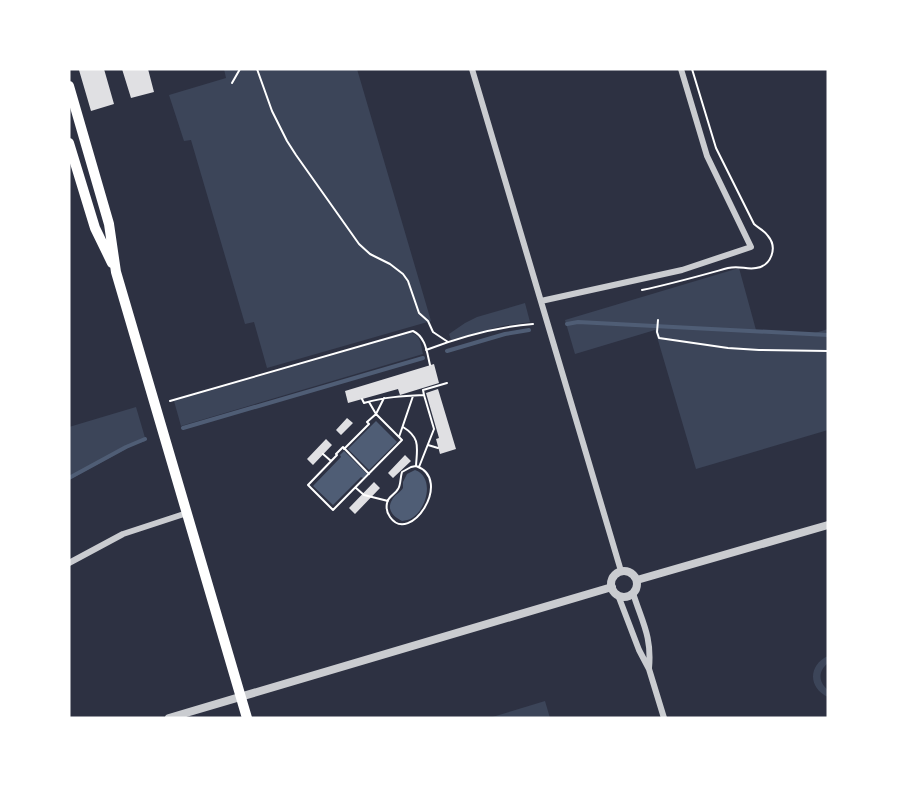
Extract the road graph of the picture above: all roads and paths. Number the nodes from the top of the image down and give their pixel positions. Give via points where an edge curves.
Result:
1 (240, 69) edge
2 (257, 69) edge
3 (472, 69) edge
4 (681, 69) edge
5 (692, 69) edge
6 (232, 83) dead end
7 (69, 86) edge
8 (69, 143) edge
9 (116, 272) junction
10 (642, 290) dead end
11 (541, 301) junction
12 (658, 320) dead end
13 (533, 324) dead end
14 (448, 342) junction
15 (426, 350) junction
16 (828, 351) edge
17 (430, 365) dead end
18 (447, 383) dead end
19 (424, 395) junction
20 (413, 396) junction
21 (384, 398) junction
22 (362, 399) dead end
23 (170, 401) dead end
24 (369, 402) junction
25 (376, 414) junction
26 (403, 427) junction
27 (399, 437) junction
28 (428, 445) junction
29 (438, 448) dead end
30 (344, 449) junction
31 (323, 454) dead end
32 (331, 461) junction
33 (418, 467) junction
34 (369, 474) junction
35 (356, 488) junction
36 (388, 501) junction
37 (187, 513) junction
38 (828, 525) edge
39 (69, 563) edge
40 (621, 571) junction
41 (637, 580) junction
42 (612, 587) junction
43 (633, 593) junction
44 (618, 595) junction
45 (649, 669) junction
46 (241, 697) junction
47 (169, 718) edge
48 (247, 718) edge
49 (664, 718) edge

1 - 6 path
2 - 14 path via 272,111 296,155 359,244 403,274 419,313 433,332
3 - 11 street
4 - 11 street via 707,156 751,247 682,270
5 - 10 path via 719,156 754,224 771,239 772,253 757,268 732,267
7 - 9 main road via 110,224
8 - 9 main road via 95,228
9 - 37 main road
11 - 40 street
12 - 16 path via 659,338 728,348
13 - 14 path
14 - 15 path
15 - 17 path
15 - 23 path via 419,333 413,331
18 - 19 path via 423,390
19 - 20 path
19 - 28 path via 434,429
20 - 21 path
20 - 26 path
21 - 24 path
21 - 25 path
22 - 24 path
24 - 25 path
25 - 27 path
25 - 30 path
26 - 27 path
26 - 33 path via 417,442
27 - 34 path via 402,440
28 - 29 path
28 - 33 path
30 - 32 path
30 - 34 path
31 - 32 path
32 - 35 path via 308,484 333,510
33 - 36 path via 402,472 399,489
33 - 36 path via 427,474 430,488 419,516 404,524 394,521 387,510
34 - 35 path
35 - 36 path via 364,495
37 - 39 street via 123,534
37 - 46 main road
38 - 41 street
40 - 41 street via 633,574
40 - 42 street via 614,575
41 - 43 street
42 - 44 street
42 - 46 street
43 - 44 street via 626,597
43 - 45 street via 649,643
44 - 45 street
45 - 49 street
46 - 47 street
46 - 48 main road

